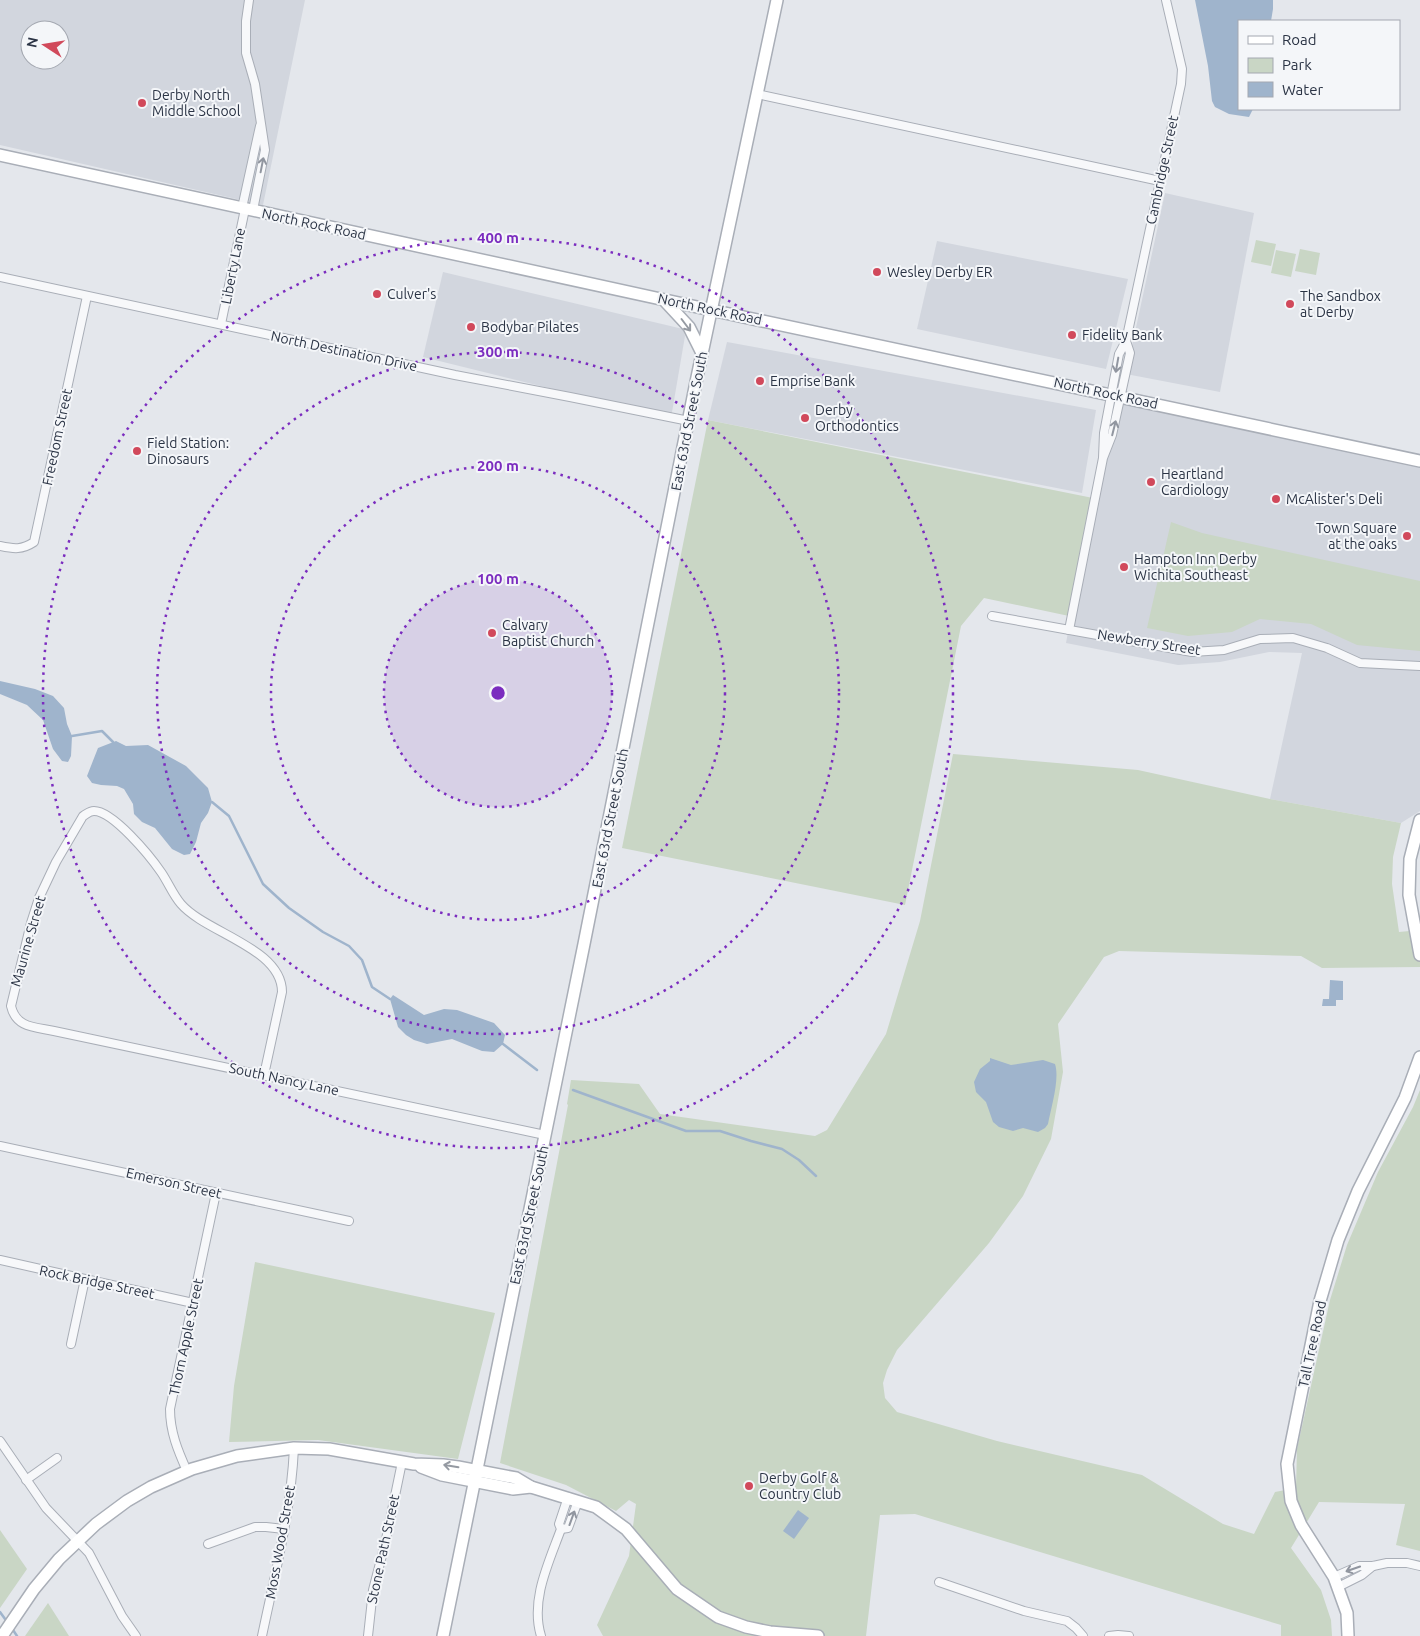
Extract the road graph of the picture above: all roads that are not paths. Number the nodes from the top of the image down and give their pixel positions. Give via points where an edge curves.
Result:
1 (249, 0) edge
2 (777, 0) edge
3 (1166, 0) edge
4 (757, 94) junction
5 (0, 155) edge
6 (1160, 181) junction
7 (247, 209) junction
8 (0, 277) edge
9 (87, 296) junction
10 (664, 300) junction
11 (711, 310) junction
12 (221, 324) junction
13 (702, 353) junction
14 (1117, 395) junction
15 (689, 421) junction
16 (1420, 461) edge
17 (0, 546) edge
18 (992, 616) dead end
19 (1069, 630) junction
20 (1420, 666) edge
21 (1420, 820) edge
22 (1416, 854) edge
23 (1420, 955) edge
24 (22, 1023) joint
25 (1420, 1056) edge
26 (264, 1075) junction
27 (545, 1135) junction
28 (0, 1146) edge
29 (216, 1193) junction
30 (349, 1221) dead end
31 (0, 1260) edge
32 (85, 1279) junction
33 (193, 1303) junction
34 (71, 1344) dead end
35 (0, 1442) edge
36 (294, 1448) junction
37 (58, 1458) dead end
38 (408, 1463) junction
39 (187, 1471) junction
40 (475, 1476) junction
41 (26, 1480) junction
42 (573, 1499) junction
43 (284, 1529) junction
44 (77, 1541) junction
45 (208, 1544) dead end
46 (1420, 1566) edge
47 (939, 1582) dead end
48 (1336, 1582) junction
49 (2, 1636) edge
50 (136, 1636) edge
51 (262, 1636) edge
52 (368, 1636) edge
53 (442, 1636) edge
54 (540, 1636) edge
55 (818, 1636) edge
56 (1083, 1636) edge
57 (1109, 1636) edge
58 (1129, 1636) edge
59 (1348, 1636) edge

1 - 7 street, Liberty Lane via 246,53 261,120
2 - 4 main road, East 63rd Street South
3 - 6 street, Cambridge Street via 1182,69
4 - 6 street
4 - 11 main road, East 63rd Street South
5 - 7 main road, North Rock Road
6 - 14 street, Cambridge Street via 1126,341 1119,354
7 - 10 main road, North Rock Road
7 - 12 street, Liberty Lane
8 - 9 street, North Destination Drive
9 - 12 street, North Destination Drive
9 - 17 street, Freedom Street via 34,542 17,549
10 - 11 main road, North Rock Road
10 -> 13 main road via 689,327
11 - 13 main road, East 63rd Street South
11 - 14 main road, North Rock Road
12 - 15 street, North Destination Drive
13 - 15 main road, East 63rd Street South
14 - 16 main road, North Rock Road
14 - 19 street, Cambridge Street via 1104,432 1103,458
15 - 27 main road, East 63rd Street South
18 - 19 street, Newberry Street
19 - 20 street, Newberry Street via 1192,652 1224,650 1260,640 1293,638 1327,648 1360,663
21 - 22 main road
22 - 23 main road via 1409,895
24 - 26 street, South Nancy Lane
24 - 26 street, Maurine Street via 11,1009 12,999 34,914 52,869 83,816 93,811 104,814 137,842 189,912 261,956 276,971 282,992
25 - 48 main road, Tall Tree Road via 1405,1098 1358,1190 1338,1240 1320,1301 1287,1464 1291,1501
26 - 27 street, South Nancy Lane
27 - 40 main road, East 63rd Street South
28 - 29 street, Emerson Street
29 - 30 street, Emerson Street
29 - 33 street, Thorn Apple Street
31 - 32 street, Rock Bridge Street
32 - 33 street, Rock Bridge Street
32 - 34 street
33 - 39 street, Thorn Apple Street via 170,1410 170,1426
35 - 41 street
36 - 38 main road via 355,1452
36 - 39 main road via 237,1456
36 - 43 street, Moss Wood Street
37 - 41 street
38 - 40 main road via 442,1475
38 - 52 street, Stone Path Street via 372,1590
39 - 44 main road via 127,1501
40 - 42 main road via 513,1489 531,1487
40 - 53 main road, East 63rd Street South
41 - 44 street via 55,1519
42 - 54 street via 569,1527 561,1529 541,1588
42 - 55 main road via 596,1507 626,1528 678,1589 718,1617 770,1632
43 - 45 street via 255,1527
43 - 51 street, Moss Wood Street
44 - 49 main road via 34,1589
44 - 50 street via 94,1560 122,1616
46 - 48 street via 1387,1563 1373,1566 1362,1575
47 - 56 street via 1024,1611 1067,1621
48 - 59 main road, Tall Tree Road via 1347,1613
57 - 58 street

